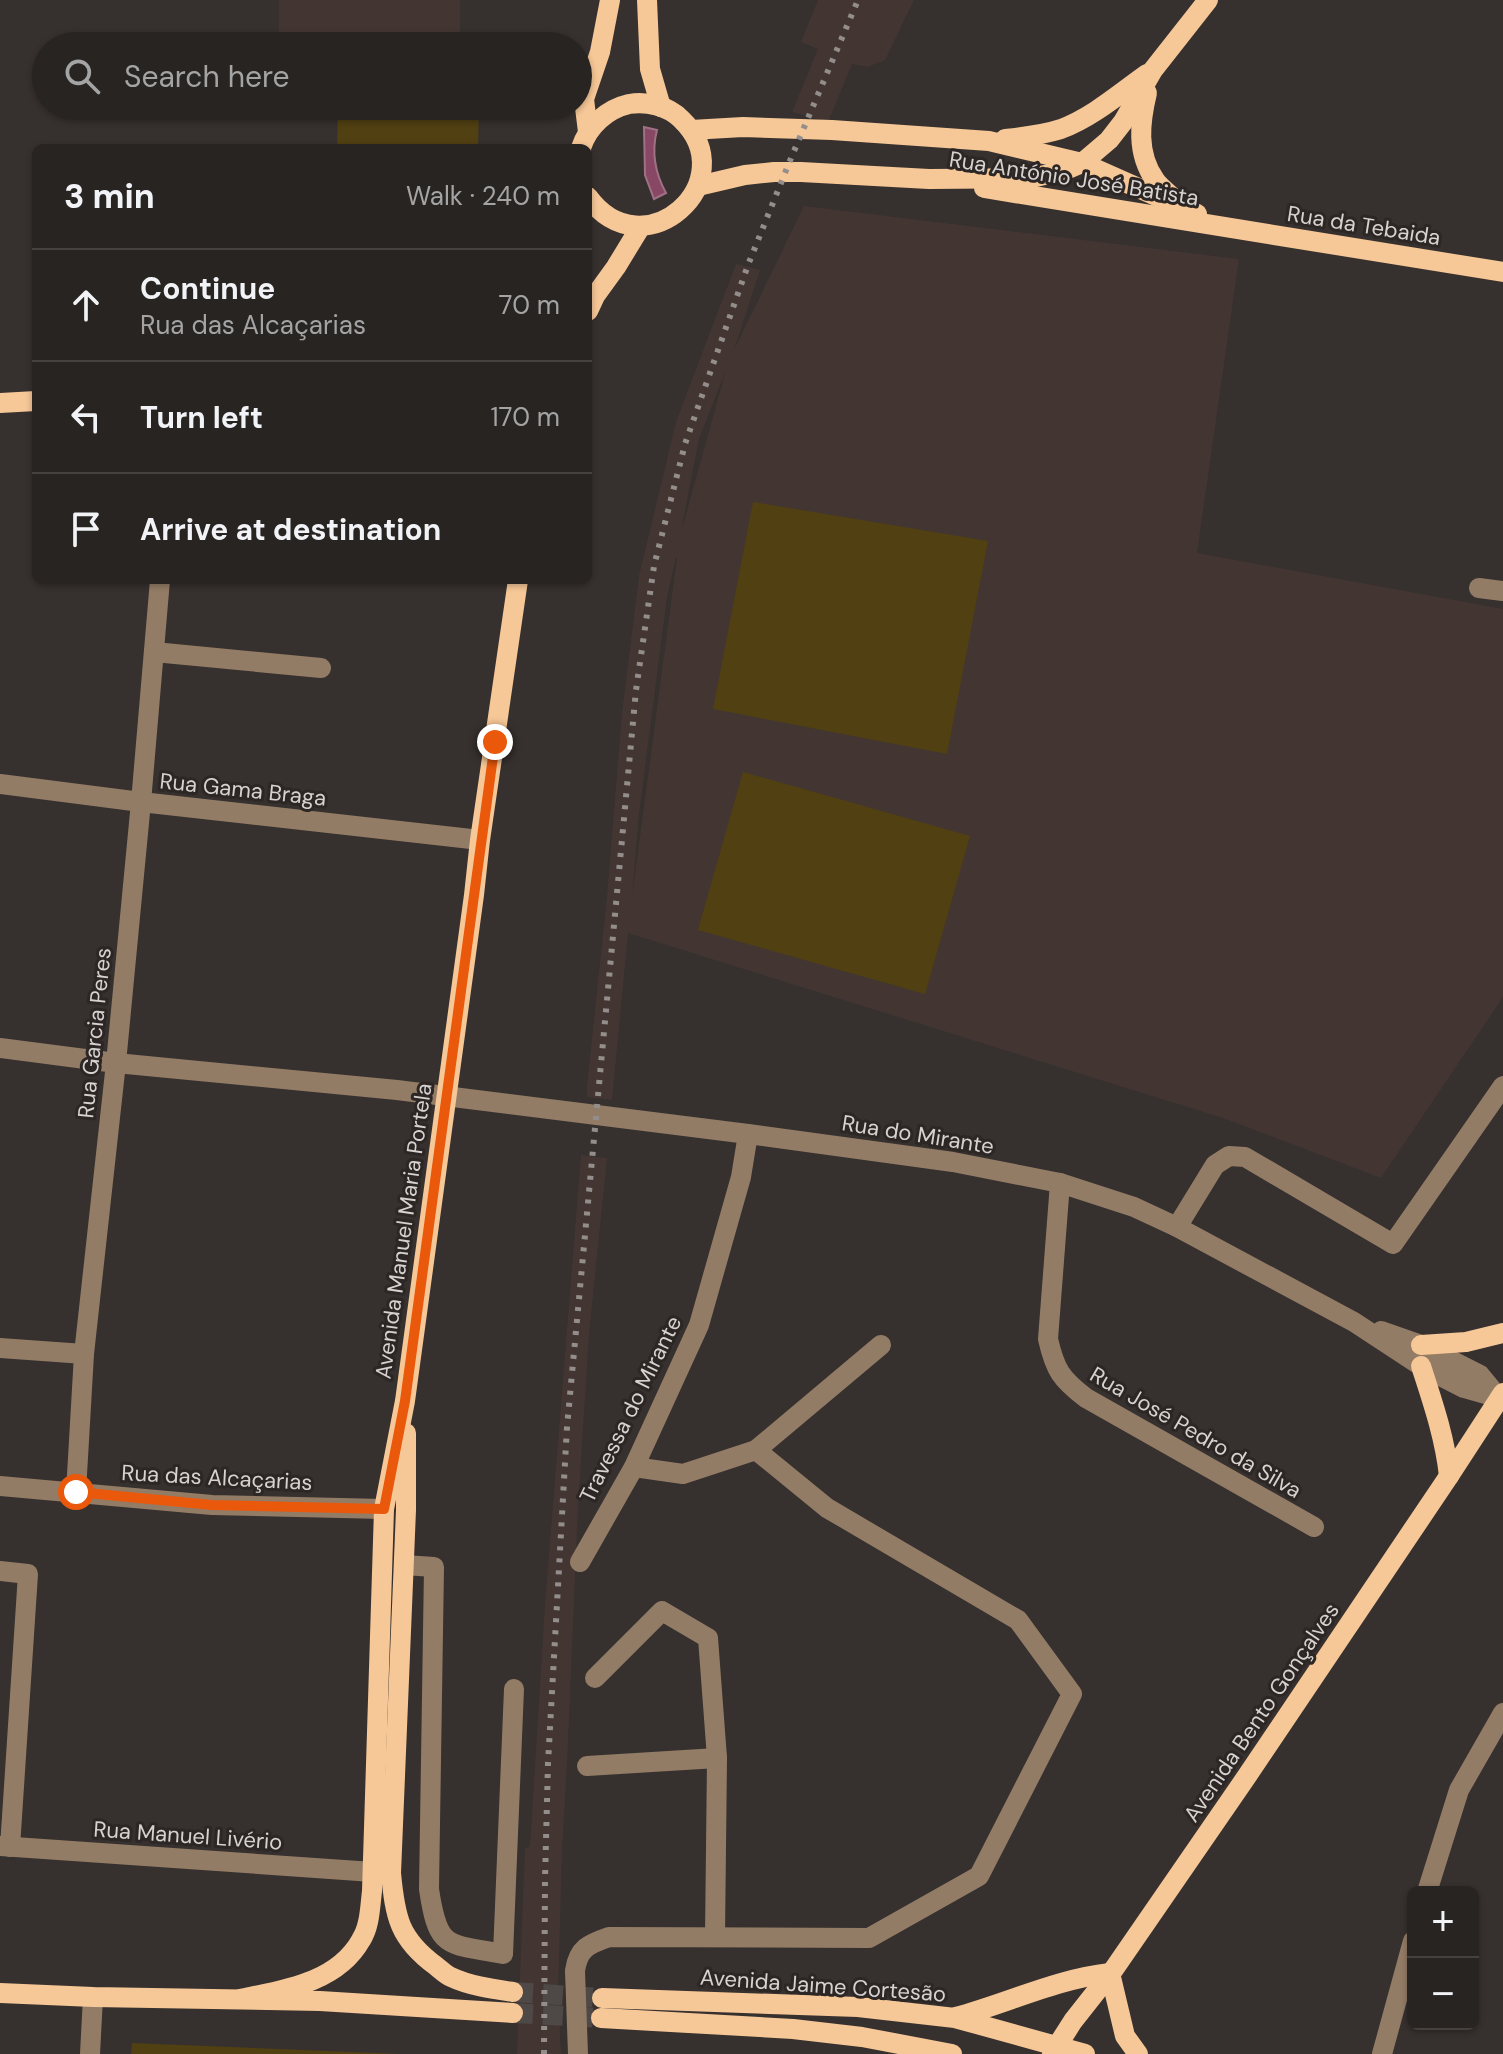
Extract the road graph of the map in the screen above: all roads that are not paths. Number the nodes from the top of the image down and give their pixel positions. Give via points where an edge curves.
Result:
1 (610, 0) edge
2 (647, 0) edge
3 (1208, 0) edge
4 (1153, 70) junction
5 (592, 76) edge
6 (661, 107) junction
7 (691, 130) junction
8 (584, 140) edge
9 (989, 141) junction
10 (1082, 163) junction
11 (929, 179) junction
12 (698, 186) junction
13 (592, 202) edge
14 (1181, 207) junction
15 (1218, 225) junction
16 (641, 226) junction
17 (1503, 272) edge
18 (592, 302) edge
19 (32, 401) edge
20 (0, 403) edge
21 (160, 584) edge
22 (517, 584) edge
23 (1479, 588) dead end
24 (1503, 591) edge
25 (154, 652) junction
26 (321, 668) dead end
27 (0, 784) edge
28 (141, 802) junction
29 (480, 840) junction
30 (0, 1048) edge
31 (116, 1063) junction
32 (1503, 1086) edge
33 (445, 1096) junction
34 (748, 1134) junction
35 (1060, 1183) junction
36 (1177, 1227) junction
37 (1354, 1322) junction
38 (1503, 1333) edge
39 (881, 1345) dead end
40 (1421, 1345) junction
41 (0, 1348) edge
42 (84, 1354) junction
43 (1421, 1366) junction
44 (1501, 1395) edge
45 (405, 1401) junction
46 (756, 1450) junction
47 (634, 1467) junction
48 (1449, 1476) junction
49 (0, 1486) edge
50 (76, 1492) junction
51 (384, 1509) junction
52 (1314, 1527) dead end
53 (580, 1562) dead end
54 (404, 1565) junction
55 (0, 1571) edge
56 (595, 1678) dead end
57 (514, 1689) dead end
58 (1503, 1713) edge
59 (717, 1758) junction
60 (587, 1766) dead end
61 (5, 1847) edge
62 (373, 1882) junction
63 (1429, 1886) edge
64 (715, 1937) junction
65 (1408, 1958) edge
66 (1110, 1973) junction
67 (513, 1992) tunnel mouth
68 (0, 1993) edge
69 (93, 1997) junction
70 (240, 1999) junction
71 (513, 2013) tunnel mouth
72 (955, 2018) junction
73 (1055, 2050) edge
74 (90, 2054) edge
75 (578, 2054) edge
76 (952, 2054) edge
77 (1085, 2054) edge
78 (1138, 2054) edge
79 (1382, 2054) edge

1 - 5 main road
2 - 6 main road via 648,60
3 - 4 main road, Rua António José Batista
4 - 9 main road via 1061,129
4 - 10 main road, Rua António José Batista via 1123,122
4 - 14 main road via 1141,120 1144,159 1155,180
6 - 7 main road
6 - 8 main road via 630,104 612,110
7 - 9 main road, Rua António José Batista via 832,130
7 - 12 main road via 701,154
9 - 10 main road, Rua António José Batista
10 - 11 main road, Rua António José Batista via 1031,178
10 - 14 main road, Rua António José Batista
11 - 12 main road via 774,172
11 - 15 main road, Rua António José Batista
12 - 16 main road via 681,211
13 - 16 main road via 615,221
14 - 15 main road, Rua António José Batista
15 - 17 main road, Rua da Tebaida
16 - 18 main road
19 - 20 main road
21 - 25 street, Rua Garcia Peres
22 - 29 main road, Avenida Manuel Maria Portela
23 - 24 street
25 - 26 street
25 - 28 street, Rua Garcia Peres
27 - 28 street, Rua Gama Braga
28 - 29 street, Rua Gama Braga
28 - 31 street, Rua Garcia Peres
29 - 33 main road, Avenida Manuel Maria Portela
30 - 31 street, Rua do Mirante
31 - 33 street, Rua do Mirante
31 - 42 street, Rua Garcia Peres
32 - 36 street via 1393,1244 1245,1157 1229,1156 1215,1165
33 - 34 street, Rua do Mirante
33 - 45 main road, Avenida Manuel Maria Portela
34 - 35 street, Rua do Mirante via 953,1162
34 - 47 street, Travessa do Mirante via 699,1325
35 - 36 street, Rua do Mirante
35 - 52 street, Rua José Pedro da Silva via 1048,1339 1053,1363 1068,1385
36 - 37 street, Rua do Mirante
37 - 40 street, Rua do Mirante
37 - 43 street, Rua do Mirante
38 - 40 main road
39 - 46 street
40 - 44 street, Rua do Mirante via 1480,1375
41 - 42 street
42 - 50 street, Rua Garcia Peres
43 - 44 street, Rua do Mirante via 1464,1388
43 - 48 main road via 1439,1419
44 - 48 main road, Avenida Bento Gonçalves
45 - 51 main road, Avenida Manuel Maria Portela
45 - 54 main road
46 - 47 street via 683,1474
46 - 64 street via 827,1508 1018,1620 1072,1694 979,1876 869,1938
47 - 53 street, Travessa do Mirante
48 - 66 main road, Avenida Bento Gonçalves
49 - 50 street, Rua das Alcaçarias
50 - 51 street, Rua das Alcaçarias via 212,1505
51 - 62 main road, Avenida Manuel Maria Portela
54 - 57 street via 434,1567 429,1889 434,1919 454,1945 503,1954
54 - 67 main road via 391,1873 398,1921 411,1946 450,1977
55 - 61 street via 28,1574
56 - 59 street via 662,1611 708,1638
58 - 63 street via 1459,1790
59 - 60 street
59 - 64 street
61 - 62 street, Rua Manuel Livério
62 - 70 main road, Avenida Manuel Maria Portela via 361,1941 333,1971 281,1991
64 - 75 street, bridge via 609,1937 584,1949 575,1971
65 - 79 street
66 - 72 main road via 1064,1981
66 - 73 main road, Avenida Bento Gonçalves
66 - 78 main road via 1125,2036
68 - 69 main road
69 - 70 main road
69 - 74 street
70 - 71 main road
72 - 73 main road, Avenida Jaime Cortesão
72 - 76 main road, Avenida Jaime Cortesão via 858,2007 601,2008 862,2037
73 - 77 main road, Avenida Jaime Cortesão

